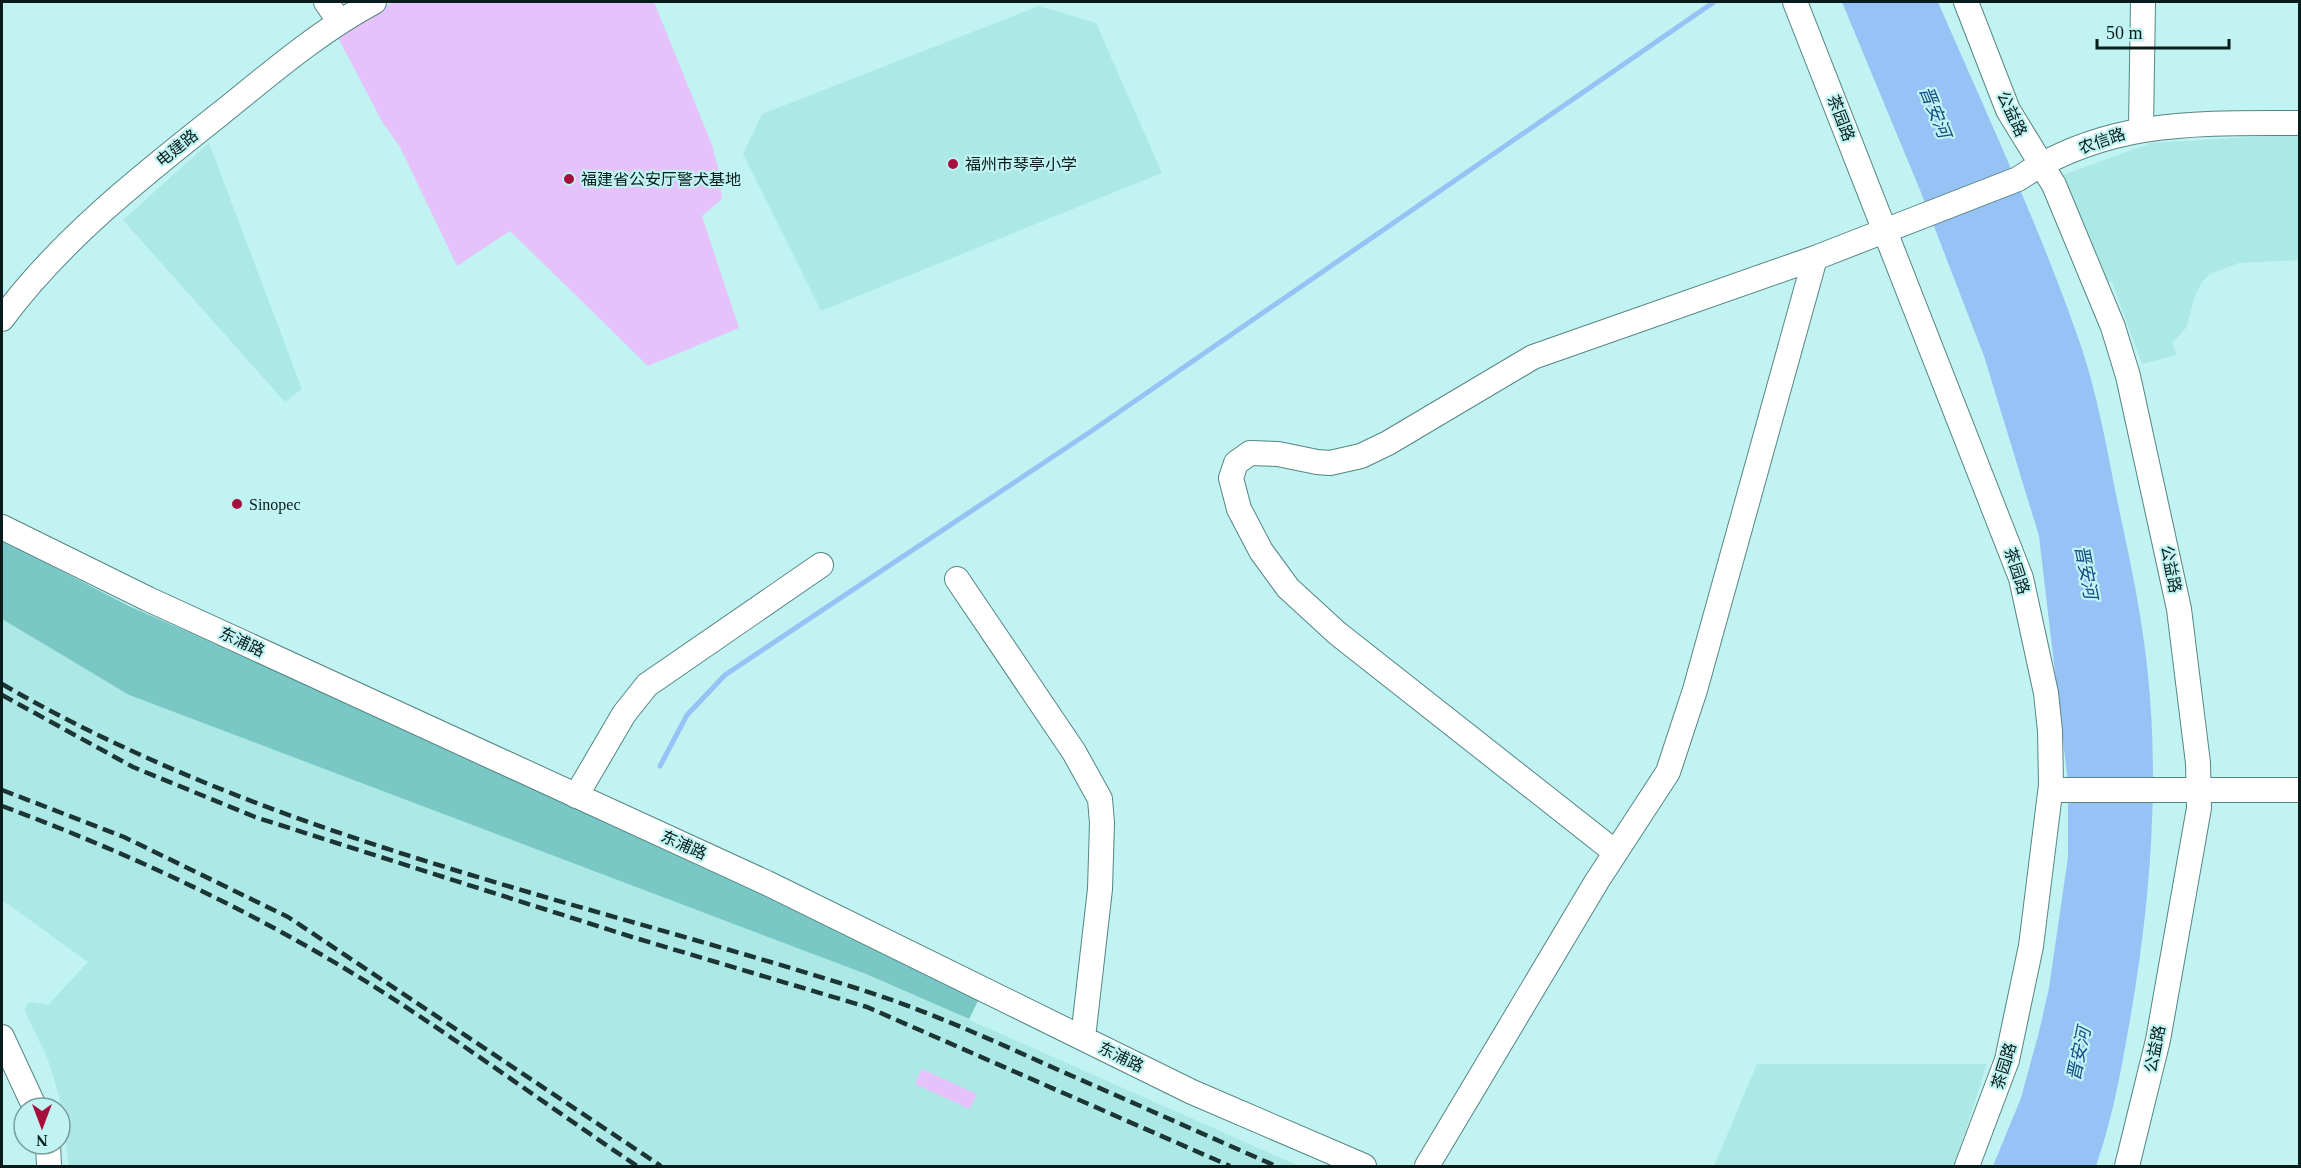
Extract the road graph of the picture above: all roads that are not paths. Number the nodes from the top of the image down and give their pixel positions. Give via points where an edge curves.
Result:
1 (374, 2) edge
2 (1795, 2) edge
3 (1966, 2) edge
4 (2143, 2) edge
5 (333, 11) edge
6 (2300, 123) edge
7 (2141, 129) junction
8 (2042, 163) junction
9 (1885, 231) junction
10 (1815, 258) junction
11 (2, 319) edge
12 (2, 527) edge
13 (821, 565) dead end
14 (957, 579) dead end
15 (2051, 790) junction
16 (2189, 790) junction
17 (2300, 790) edge
18 (576, 796) junction
19 (1616, 852) junction
20 (2, 1037) edge
21 (1083, 1038) junction
22 (29, 1096) edge
23 (1364, 1167) edge
24 (1427, 1167) edge
25 (1966, 1167) edge
26 (2127, 1167) edge

1 - 5 street, 电建路
2 - 9 street, 茶园路
3 - 8 street, 公益路 via 2008,110
4 - 7 street
5 - 11 street, 电建路 via 115,201 16,299
6 - 7 street, 农信路 via 2186,124
7 - 8 street, 农信路
8 - 9 street, 农信路 via 2018,179
8 - 16 street, 公益路 via 2106,308 2128,376 2174,579
9 - 10 street, 农信路
9 - 15 street, 茶园路 via 2021,578 2046,693
10 - 19 street via 1676,754 1662,785
10 - 19 street, 农信路 via 1533,357 1361,456 1317,462 1250,453 1242,456 1233,470 1235,498 1248,529 1274,573 1288,588 1337,633
12 - 18 street, 东浦路 via 148,599
13 - 18 street via 647,685 624,714
14 - 21 street via 1074,752 1100,799 1100,889
15 - 16 street
15 - 25 street, 茶园路 via 2037,910 2016,1025 1996,1094
16 - 17 street
16 - 26 street, 公益路 via 2158,1040
18 - 21 street, 东浦路 via 786,892
19 - 24 street
20 - 22 street
21 - 23 street, 东浦路 via 1201,1096

